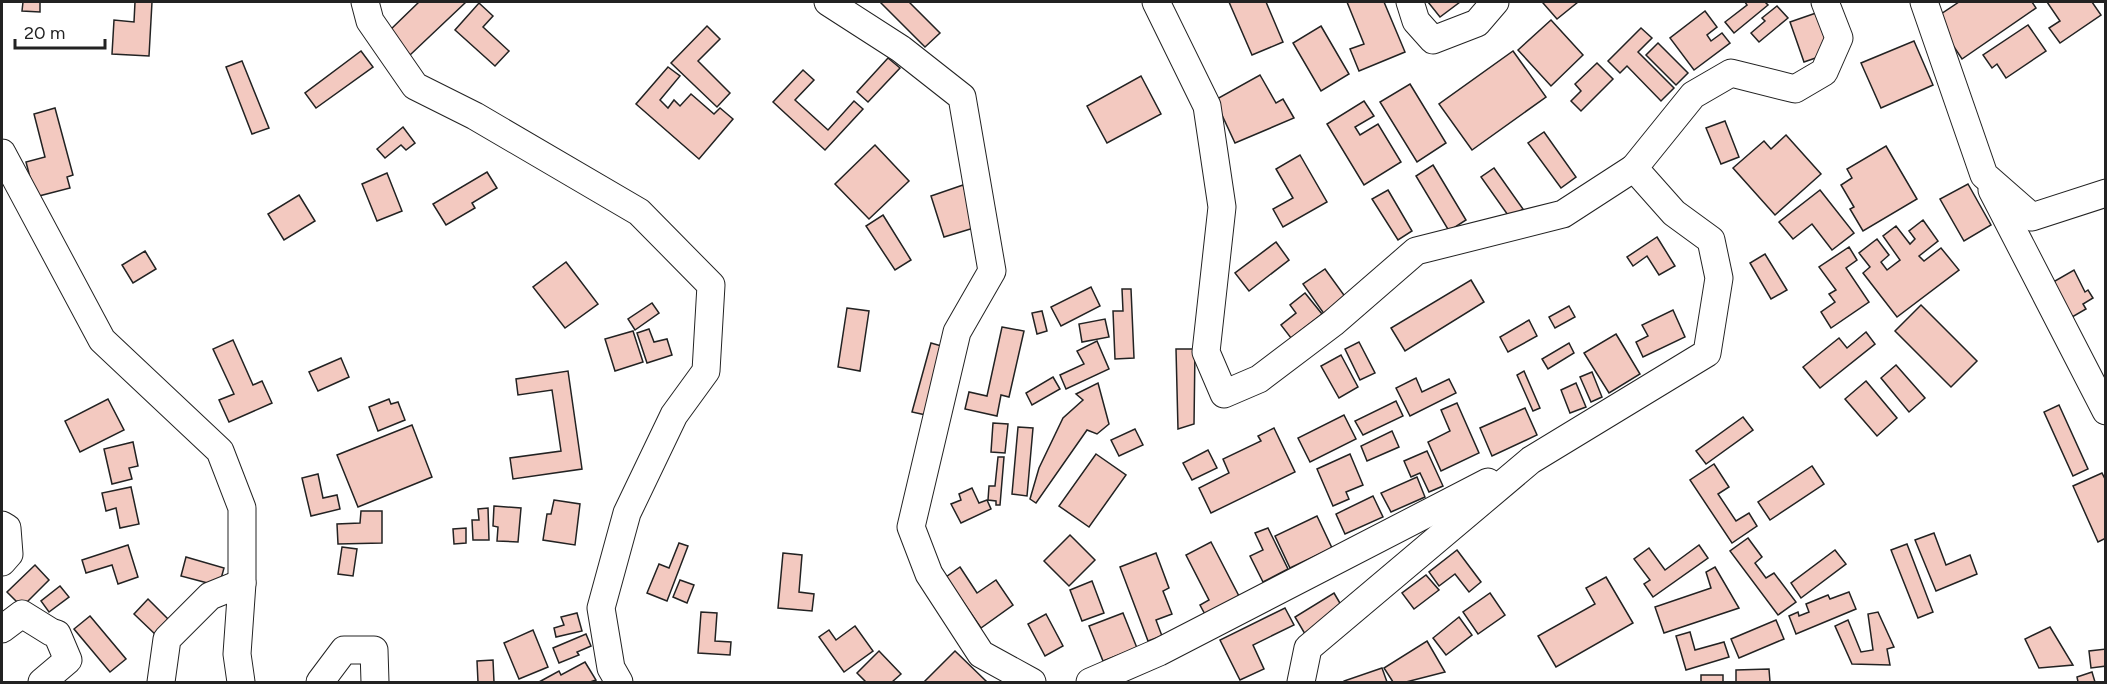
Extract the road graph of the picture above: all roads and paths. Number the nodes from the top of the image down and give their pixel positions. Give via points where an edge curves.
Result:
1 (365, 2) edge
2 (828, 2) edge
3 (1156, 2) edge
4 (1410, 2) edge
5 (1496, 2) edge
6 (1825, 2) edge
7 (1924, 2) edge
8 (2, 153) edge
9 (1634, 168) junction
10 (1984, 175) junction
11 (2106, 193) edge
12 (2106, 411) edge
13 (1532, 460) junction
14 (2, 525) edge
15 (2, 562) edge
16 (242, 584) junction
17 (2, 629) edge
18 (42, 682) edge
19 (161, 682) edge
20 (241, 682) edge
21 (320, 682) edge
22 (375, 682) edge
23 (619, 682) edge
24 (1032, 682) edge
25 (1090, 682) edge
26 (1300, 682) edge

1 - 23 street via 370,21 415,86 475,116 639,212 711,285 706,371 674,415 627,513 602,608 611,668
2 - 24 street via 901,49 962,97 992,271 957,332 911,527 929,574 981,654
3 - 9 street via 1207,106 1222,207 1206,352 1224,394 1259,379 1333,323 1416,251 1563,214
4 - 5 street via 1416,21 1433,40 1477,23
6 - 9 street via 1839,38 1824,72 1795,89 1731,73 1693,95
7 - 10 street
8 - 16 street via 102,340 220,451 242,508
9 - 13 street via 1674,213 1711,240 1719,278 1707,353
10 - 11 street via 2032,218
10 - 12 street
13 - 25 street via 1159,652
13 - 26 street via 1308,648
14 - 15 street via 7,528 9,554
16 - 19 street via 210,596 167,639
16 - 20 street via 237,654
17 - 18 street via 22,614 57,634 68,660
21 - 22 street via 344,650 374,650

